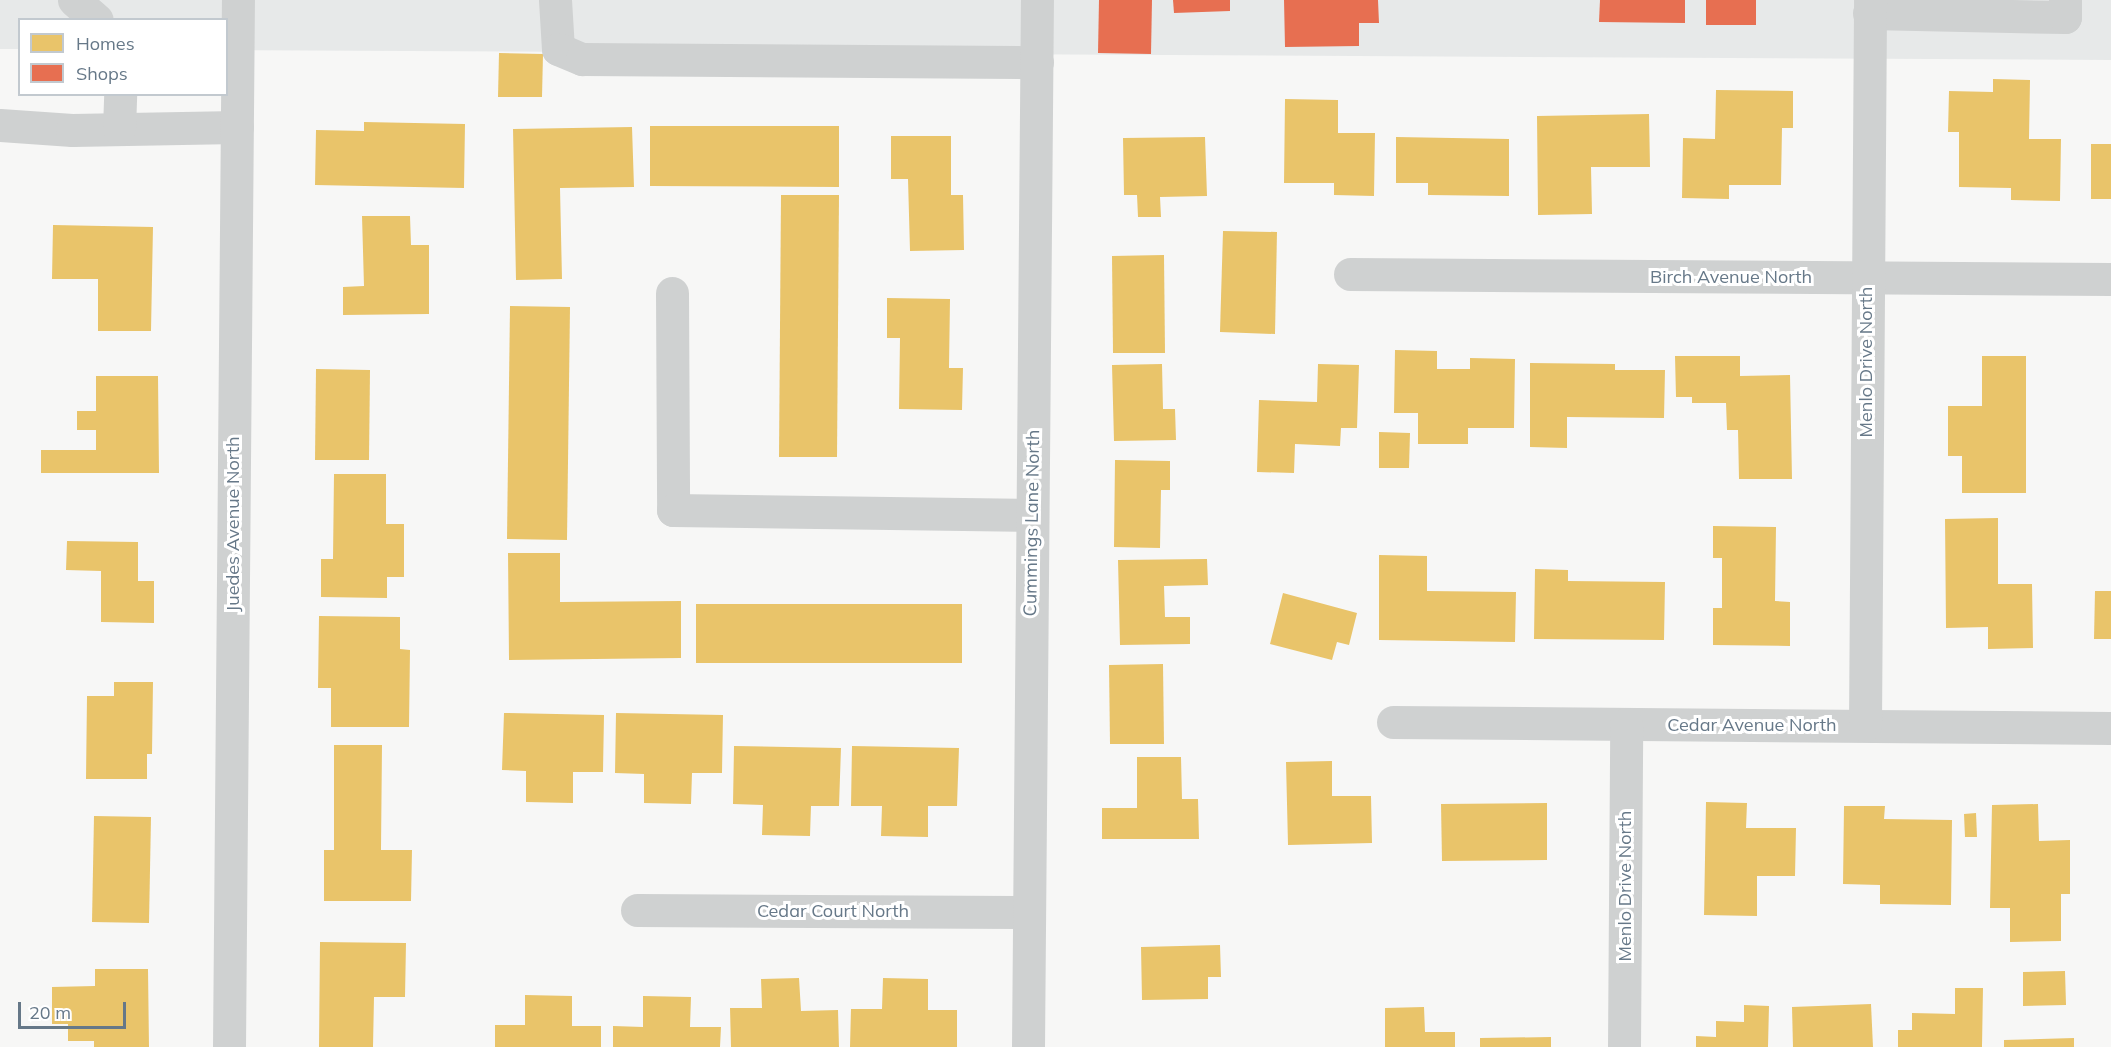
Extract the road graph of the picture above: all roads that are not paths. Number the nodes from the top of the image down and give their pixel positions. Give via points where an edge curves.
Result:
1 (74, 0) edge
2 (238, 0) edge
3 (555, 0) edge
4 (1037, 0) edge
5 (2065, 0) edge
6 (1870, 7) edge
7 (95, 18) edge
8 (1037, 62) junction
9 (120, 96) edge
10 (0, 125) edge
11 (237, 127) junction
12 (119, 129) junction
13 (1350, 274) dead end
14 (1866, 279) junction
15 (2111, 279) edge
16 (672, 293) dead end
17 (1032, 515) junction
18 (1393, 722) dead end
19 (1626, 724) junction
20 (1865, 725) junction
21 (2111, 728) edge
22 (637, 910) dead end
23 (1028, 912) junction
24 (229, 1047) edge
25 (1028, 1047) edge
26 (1624, 1047) edge

1 - 7 street
2 - 11 street, Juedes Avenue North
3 - 8 street via 558,49 582,58
4 - 8 street, Cummings Lane North
5 - 6 street via 2065,17
6 - 14 street, Menlo Drive North
8 - 17 street, Cummings Lane North
9 - 12 street
10 - 12 street
11 - 12 street
11 - 24 street, Juedes Avenue North
13 - 14 street, Birch Avenue North
14 - 15 street, Birch Avenue North
14 - 20 street, Menlo Drive North
16 - 17 street via 673,510
17 - 23 street, Cummings Lane North
18 - 19 street, Cedar Avenue North
19 - 20 street, Cedar Avenue North
19 - 26 street, Menlo Drive North
20 - 21 street, Cedar Avenue North
22 - 23 street, Cedar Court North
23 - 25 street, Cummings Lane North

